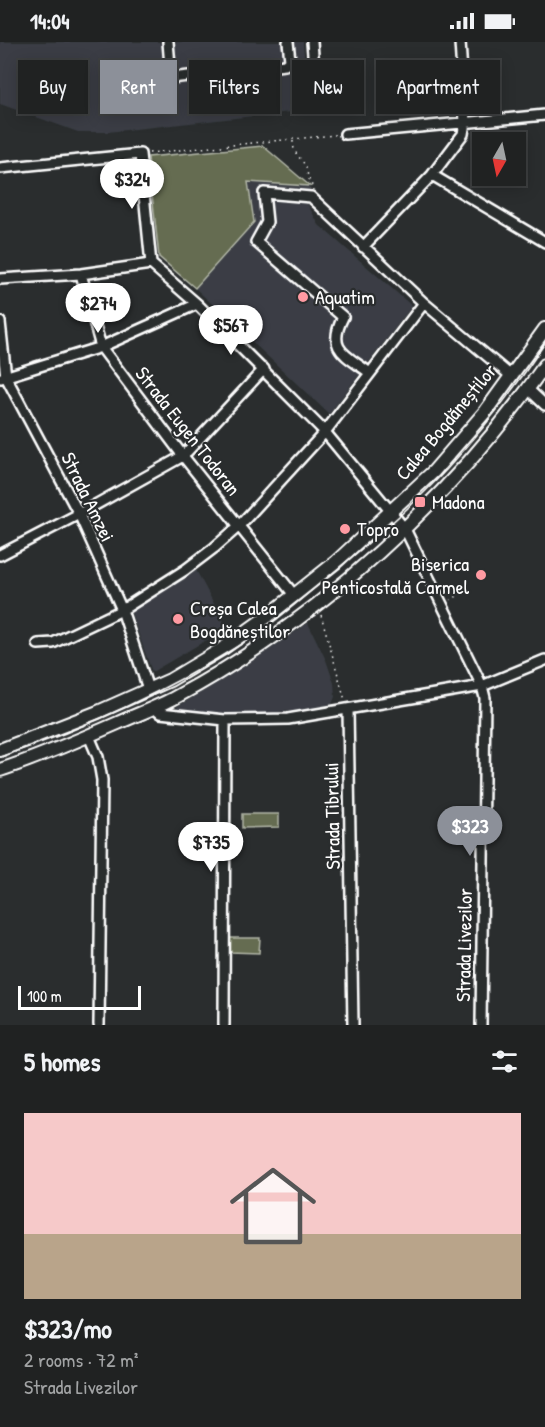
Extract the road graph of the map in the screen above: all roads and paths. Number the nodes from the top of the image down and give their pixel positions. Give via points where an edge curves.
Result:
1 (168, 42) edge
2 (288, 42) edge
3 (312, 42) edge
4 (460, 42) edge
5 (313, 60) edge
6 (280, 66) edge
7 (189, 76) edge
8 (545, 115) edge
9 (465, 122) junction
10 (345, 134) joint
11 (293, 139) junction
12 (140, 154) junction
13 (0, 168) edge
14 (432, 174) junction
15 (311, 197) junction
16 (545, 242) edge
17 (363, 247) junction
18 (151, 264) junction
19 (81, 274) junction
20 (0, 279) edge
21 (424, 303) junction
22 (197, 304) junction
23 (0, 322) edge
24 (545, 329) edge
25 (101, 347) junction
26 (545, 365) edge
27 (264, 369) junction
28 (370, 373) junction
29 (511, 376) junction
30 (3, 378) edge
31 (528, 389) junction
32 (545, 405) edge
33 (325, 432) junction
34 (183, 456) junction
35 (391, 512) junction
36 (79, 514) junction
37 (239, 526) junction
38 (405, 529) junction
39 (0, 555) edge
40 (465, 592) dead end
41 (294, 595) junction
42 (442, 605) junction
43 (122, 610) junction
44 (320, 611) dead end
45 (38, 644) dead end
46 (545, 660) edge
47 (482, 686) junction
48 (148, 689) junction
49 (154, 708) junction
50 (348, 709) junction
51 (225, 720) junction
52 (89, 736) junction
53 (0, 750) edge
54 (0, 770) edge
55 (99, 1025) edge
56 (224, 1025) edge
57 (353, 1025) edge
58 (481, 1025) edge

1 - 7 street via 171,78
2 - 6 street via 290,60
3 - 5 street
4 - 9 street
8 - 9 street
9 - 10 street
9 - 14 street via 463,134
10 - 11 path
11 - 12 path
11 - 15 path via 294,153 313,188
12 - 13 street
12 - 18 street
14 - 16 street
14 - 17 street
15 - 17 street
15 - 28 street via 264,193 267,222 256,242 343,317 336,333 338,347
17 - 21 street
18 - 19 street
18 - 22 street
19 - 20 street
19 - 25 street, Strada Eugen Todoran
21 - 28 street
21 - 29 street
22 - 25 street
22 - 27 street
23 - 30 street, Strada Amzei
24 - 29 main road, Calea Bogdăneștilor
25 - 30 street
25 - 34 street, Strada Eugen Todoran
26 - 31 main road, Calea Bogdăneștilor
27 - 33 street
27 - 34 street
28 - 33 street
29 - 35 main road, Calea Bogdăneștilor via 434,471
30 - 36 street, Strada Amzei
31 - 32 street
31 - 38 main road, Calea Bogdăneștilor via 456,476
33 - 35 street
33 - 37 street
34 - 36 street
34 - 37 street, Strada Eugen Todoran
35 - 38 street
35 - 41 main road, Calea Bogdăneștilor
36 - 39 street
36 - 43 street, Strada Amzei
37 - 41 street, Strada Eugen Todoran
37 - 43 street via 185,570
38 - 42 street
38 - 49 main road, Calea Bogdăneștilor via 279,634
40 - 42 path
41 - 48 main road, Calea Bogdăneștilor via 222,649
42 - 47 street
43 - 45 street via 53,643
43 - 48 street, Strada Amzei
44 - 50 path
46 - 47 street
47 - 50 street
47 - 58 street, Strada Livezilor via 485,698
48 - 53 main road, Calea Bogdăneștilor
49 - 51 street via 162,713
49 - 52 main road, Calea Bogdăneștilor
50 - 51 street via 288,719
50 - 57 street, Strada Tibrului
51 - 56 street
52 - 54 main road, Calea Bogdăneștilor
52 - 55 street via 102,780

